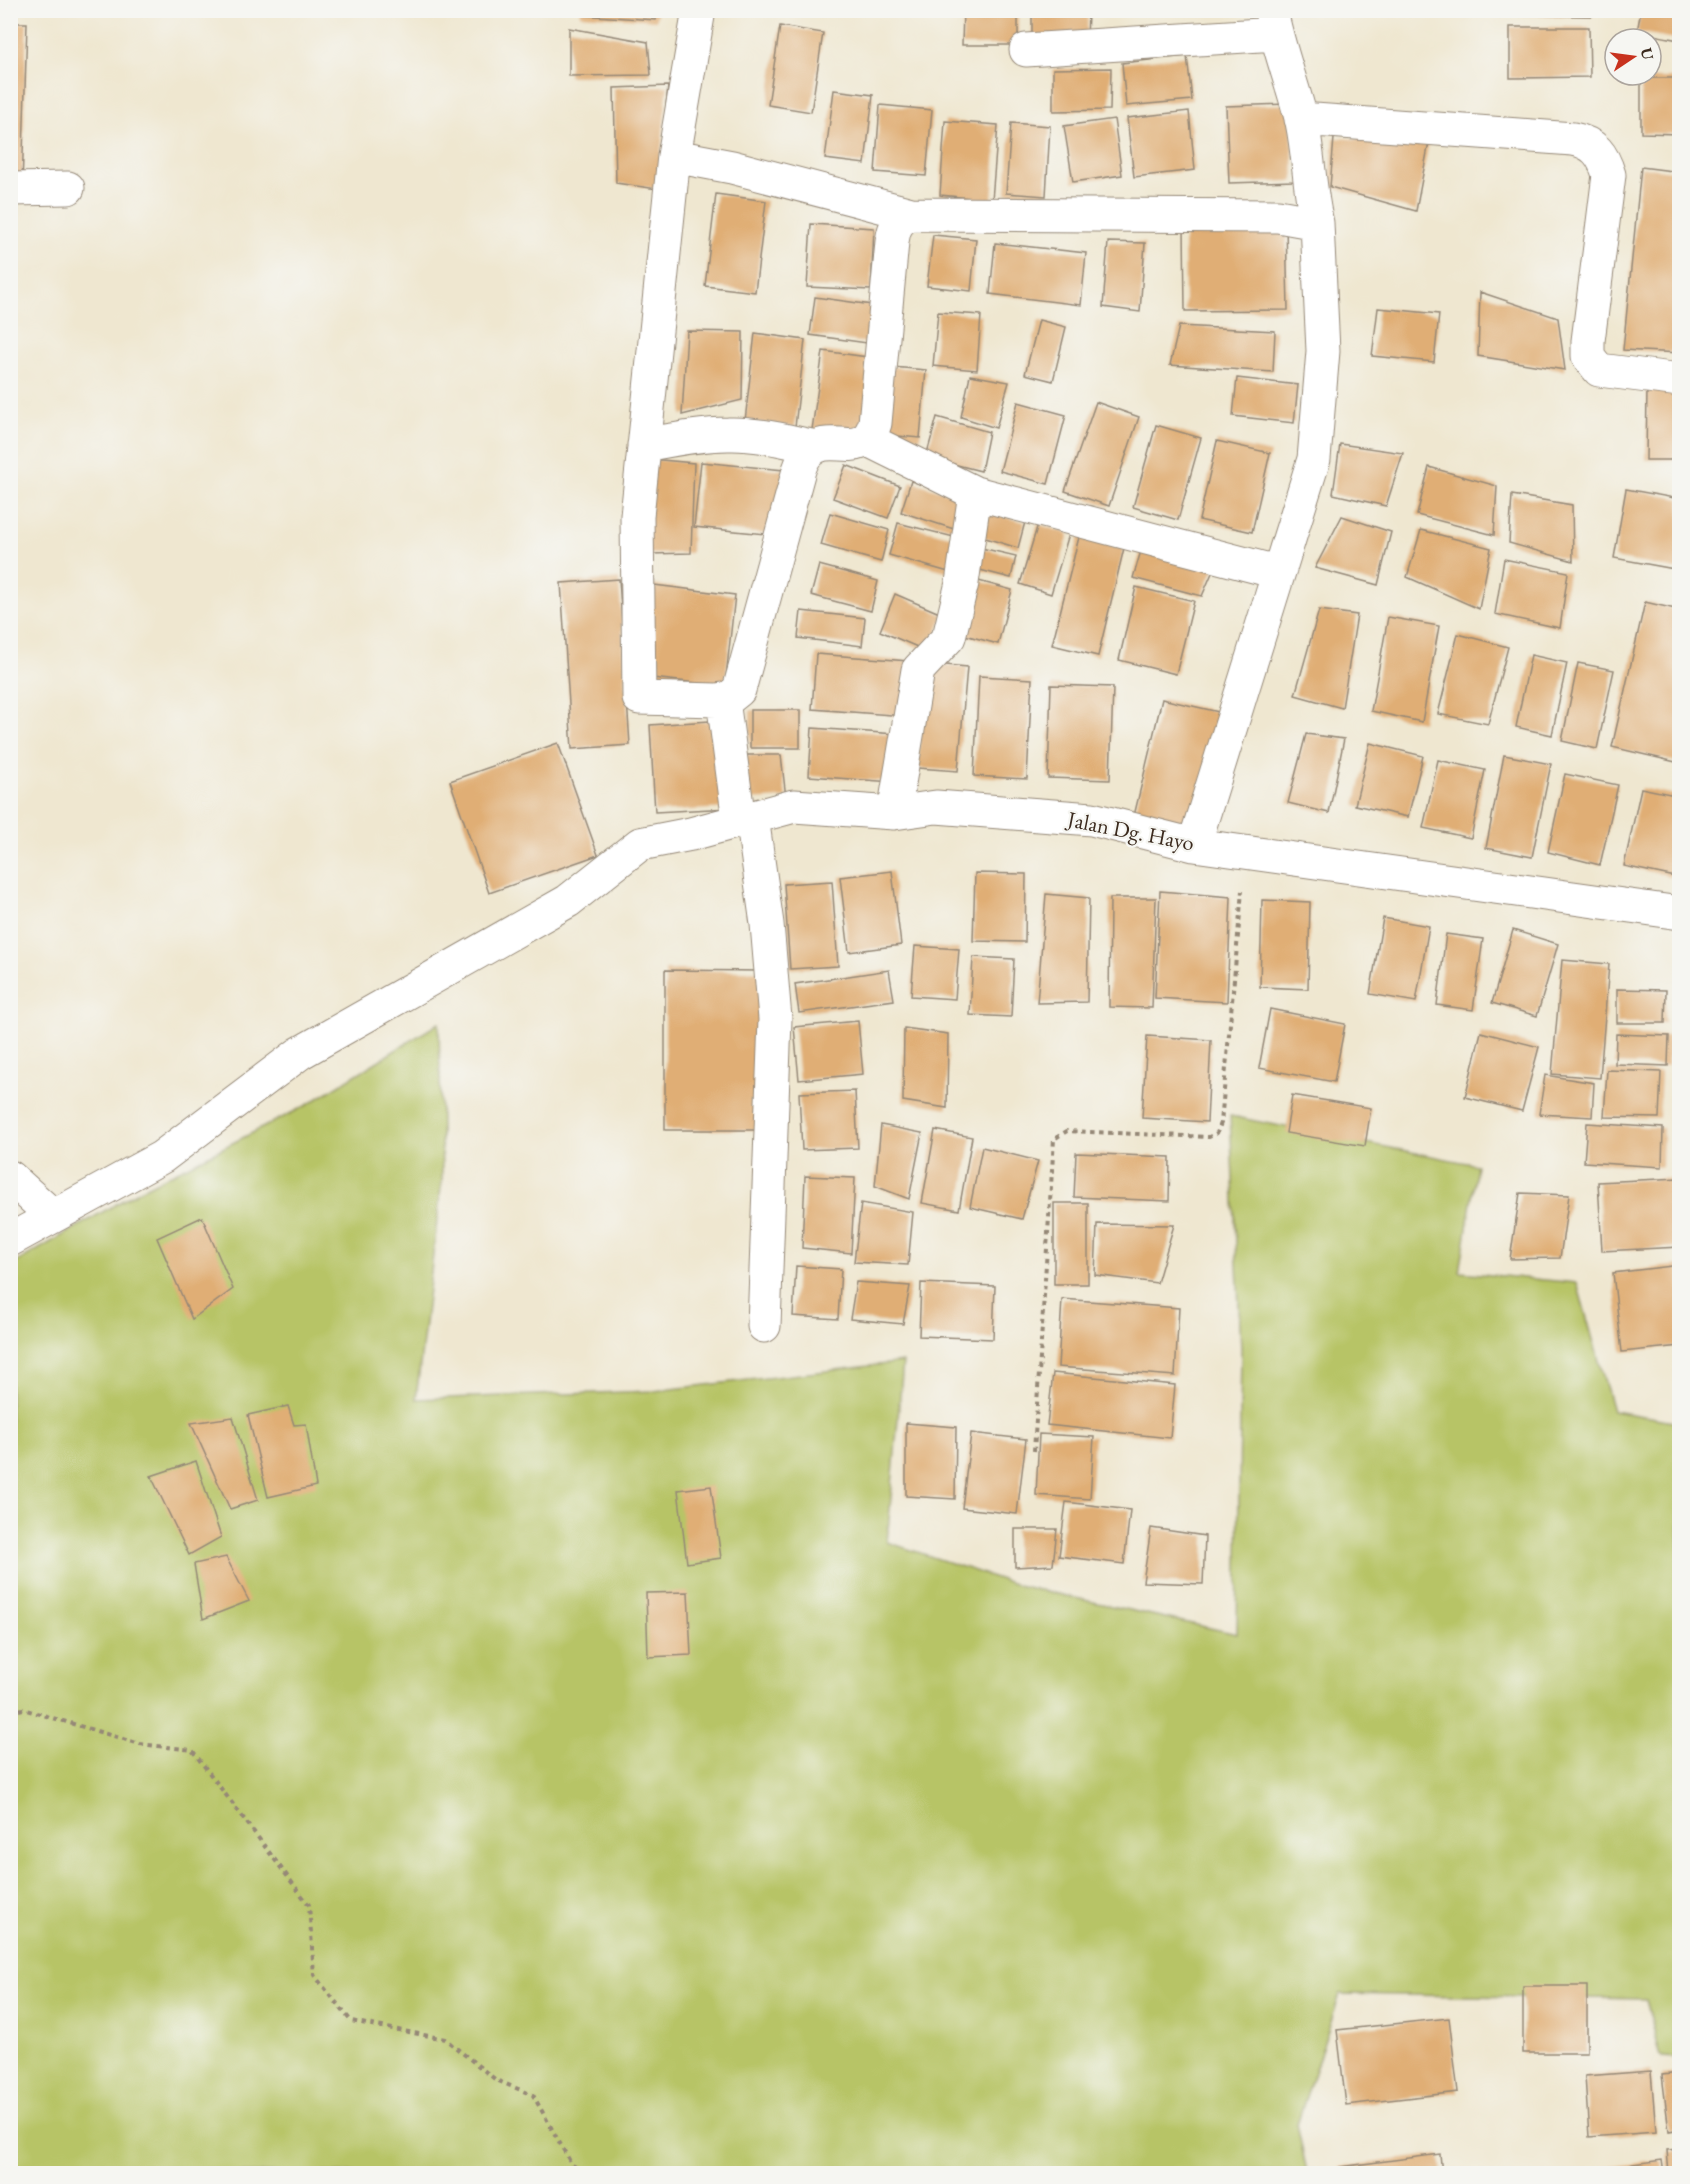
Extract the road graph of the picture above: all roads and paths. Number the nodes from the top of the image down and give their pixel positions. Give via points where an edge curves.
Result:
1 (699, 10) edge
2 (1273, 22) edge
3 (1026, 50) dead end
4 (1301, 119) junction
5 (674, 156) junction
6 (68, 188) dead end
7 (10, 189) edge
8 (911, 214) junction
9 (1317, 223) junction
10 (1680, 380) edge
11 (868, 440) junction
12 (644, 445) junction
13 (816, 447) junction
14 (975, 493) junction
15 (1277, 572) junction
16 (723, 700) junction
17 (894, 813) junction
18 (745, 819) junction
19 (1194, 845) junction
20 (1246, 851) junction
21 (1680, 913) edge
22 (10, 1177) edge
23 (53, 1216) junction
24 (10, 1240) edge
25 (764, 1326) dead end
26 (1034, 1451) dead end
27 (10, 1712) edge
28 (591, 2174) edge

1 - 5 street
2 - 3 street
2 - 4 street
4 - 9 street
4 - 10 street via 1573,139 1593,147 1601,155 1609,176 1588,356 1599,370
5 - 8 street via 732,167
5 - 12 street
6 - 7 street
8 - 9 street via 1278,216
8 - 11 street via 896,224 893,234 875,423
9 - 15 street via 1323,351 1314,459
11 - 13 street via 861,444
11 - 14 street
12 - 13 street via 730,434
12 - 16 street via 637,516 639,698
13 - 16 street via 807,453 799,470 739,690
14 - 15 street
14 - 17 street via 962,583 949,637 918,670
15 - 19 street
16 - 18 street
17 - 18 street, Jalan Dg. Hayo via 794,806
17 - 19 street, Jalan Dg. Hayo via 936,807 1092,819
18 - 23 street, Jalan Dg. Hayo via 640,844 568,901 300,1053 162,1157
18 - 25 street via 775,1019
19 - 20 street, Jalan Dg. Hayo
20 - 21 street, Jalan Dg. Hayo
20 - 26 path via 1221,1123 1217,1132 1209,1137 1066,1131 1054,1139
22 - 23 street
23 - 24 street, Jalan Dg. Hayo
27 - 28 path via 23,1709 140,1744 192,1750 309,1905 314,1975 351,2021 445,2039 496,2080 533,2094 572,2165

